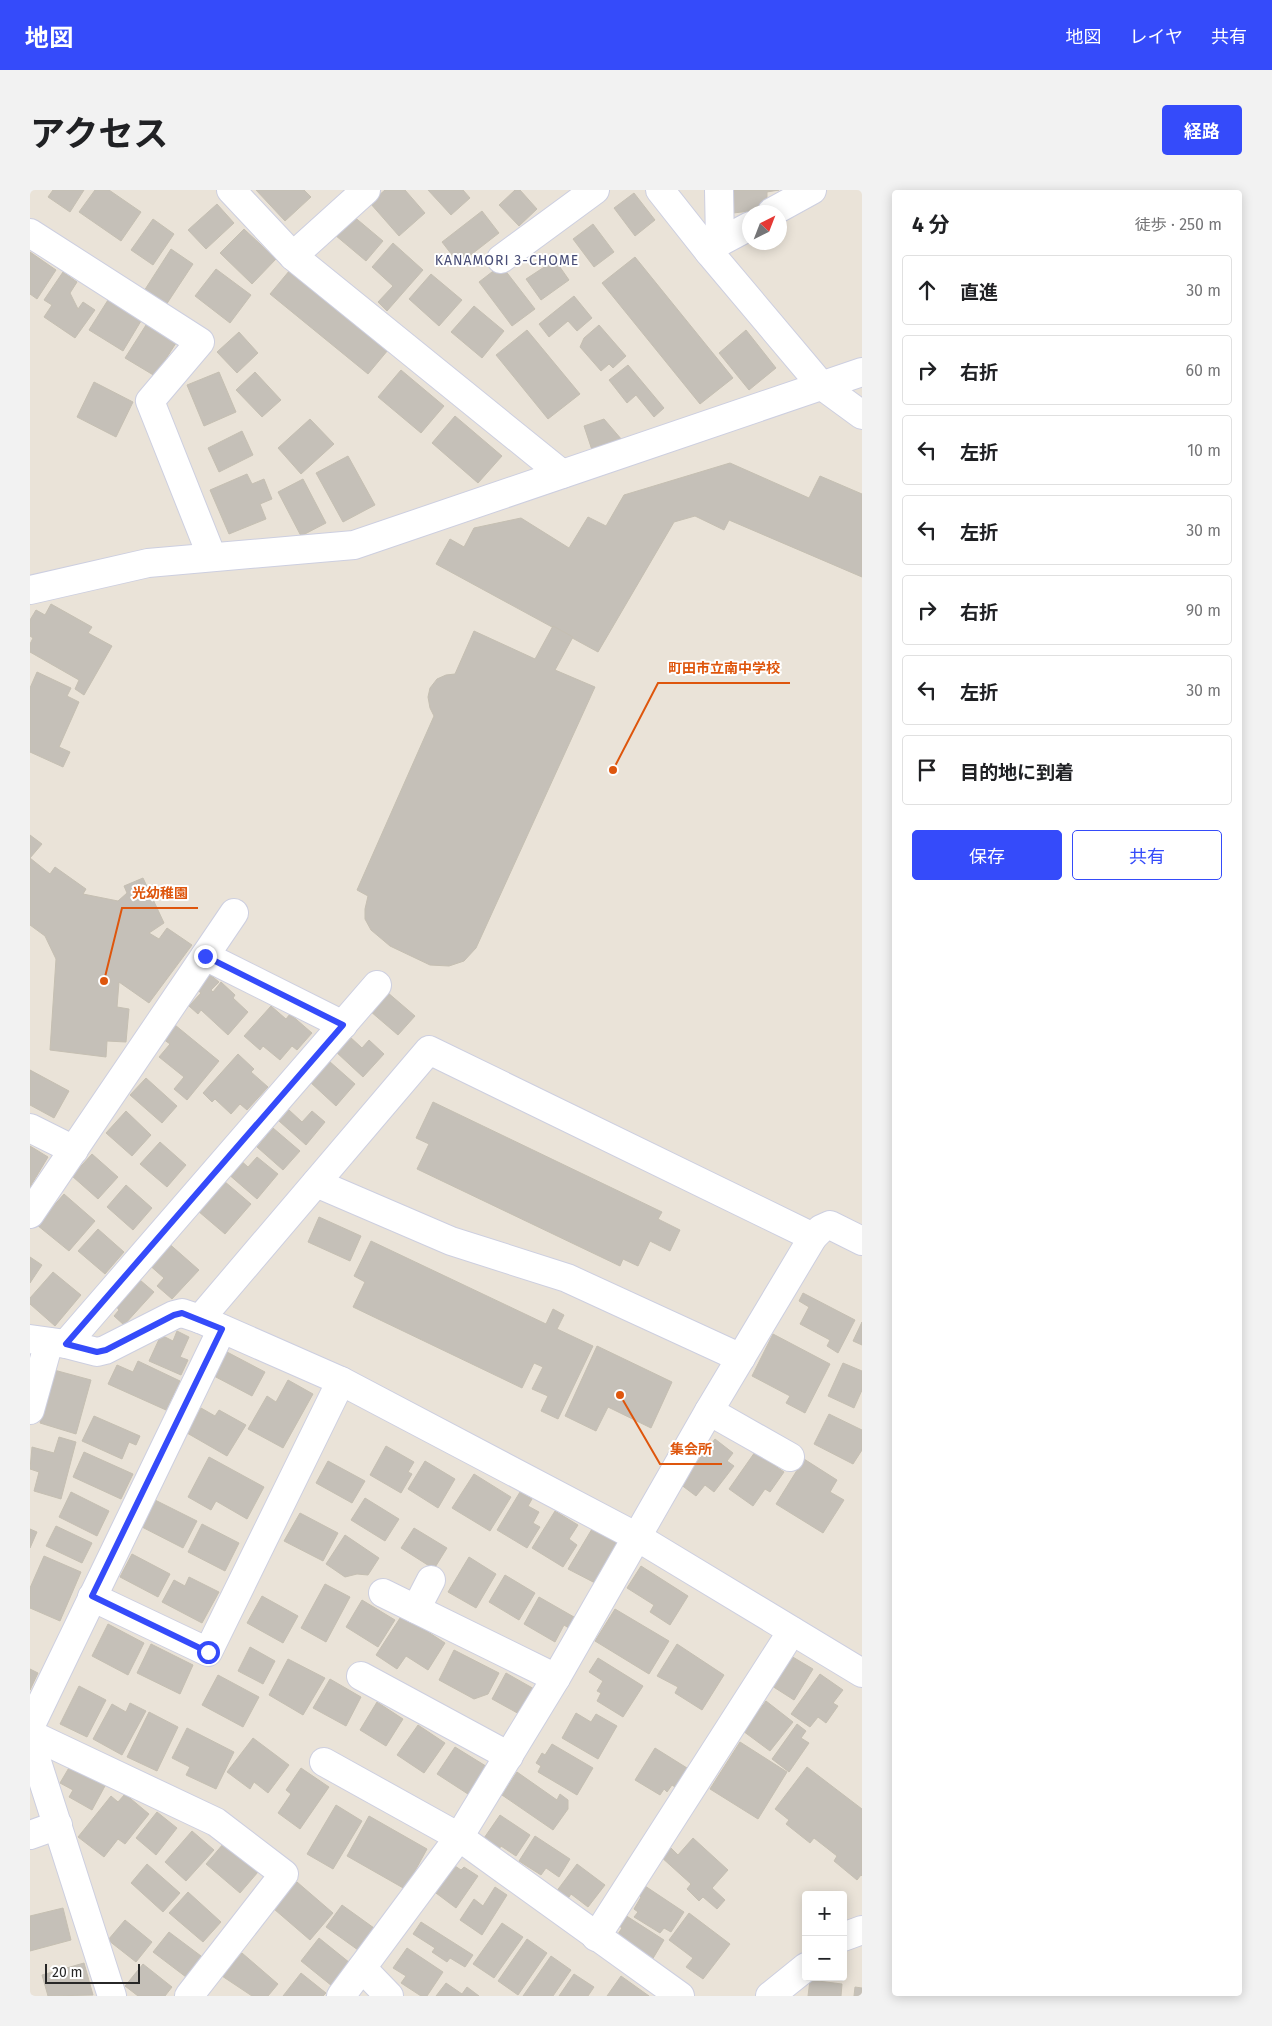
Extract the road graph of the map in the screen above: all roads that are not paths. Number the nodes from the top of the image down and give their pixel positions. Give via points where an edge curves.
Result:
1 (231, 190) edge
2 (366, 190) edge
3 (596, 190) edge
4 (660, 190) edge
5 (719, 190) edge
6 (812, 190) edge
7 (785, 205) edge
8 (742, 231) edge
9 (30, 233) edge
10 (715, 247) junction
11 (293, 256) junction
12 (501, 259) dead end
13 (862, 372) edge
14 (821, 386) junction
15 (862, 416) edge
16 (562, 474) junction
17 (212, 556) junction
18 (30, 590) edge
19 (234, 913) dead end
20 (205, 956) junction
21 (377, 985) dead end
22 (343, 1025) junction
23 (30, 1128) edge
24 (74, 1150) junction
25 (316, 1182) junction
26 (30, 1214) edge
27 (813, 1237) junction
28 (862, 1241) edge
29 (211, 1324) junction
30 (48, 1342) edge
31 (740, 1358) junction
32 (341, 1381) junction
33 (30, 1410) edge
34 (709, 1411) junction
35 (790, 1457) dead end
36 (637, 1537) junction
37 (430, 1580) dead end
38 (383, 1593) dead end
39 (92, 1596) junction
40 (416, 1609) junction
41 (792, 1631) junction
42 (862, 1673) edge
43 (361, 1676) dead end
44 (556, 1678) junction
45 (30, 1727) edge
46 (30, 1734) edge
47 (30, 1740) edge
48 (509, 1756) junction
49 (324, 1762) dead end
50 (58, 1825) junction
51 (30, 1835) edge
52 (459, 1837) junction
53 (862, 1930) edge
54 (596, 1936) junction
55 (846, 1936) edge
56 (362, 1968) junction
57 (802, 1970) edge
58 (112, 1996) edge
59 (189, 1996) edge
60 (341, 1996) edge
61 (389, 1996) edge
62 (680, 1996) edge
63 (770, 1996) edge

1 - 11 street
2 - 11 street
3 - 12 street
4 - 10 street
5 - 10 street
6 - 7 street
8 - 10 street
9 - 17 street via 200,342 150,401
10 - 14 street
11 - 16 street
13 - 14 street
14 - 15 street
14 - 16 street
16 - 17 street via 354,545
17 - 18 street via 148,563
19 - 20 street
20 - 22 street
20 - 24 street
21 - 22 street
22 - 30 street
23 - 24 street
24 - 26 street
25 - 27 street via 429,1050
25 - 29 street
25 - 31 street via 451,1241 567,1278
27 - 28 street via 830,1225
27 - 31 street
29 - 30 street via 182,1313 97,1352
29 - 32 street
29 - 39 street
30 - 33 street
31 - 34 street
32 - 36 street
32 - 39 street via 208,1652
34 - 35 street
34 - 36 street
36 - 41 street
36 - 44 street
37 - 40 street
38 - 40 street
39 - 45 street
40 - 44 street
41 - 42 street
41 - 54 street
43 - 48 street
44 - 48 street
46 - 59 street via 216,1822 284,1874
47 - 50 street
48 - 52 street
49 - 52 street
50 - 51 street
50 - 58 street
52 - 54 street
52 - 56 street
53 - 55 street
54 - 62 street
56 - 60 street
56 - 61 street
57 - 63 street

